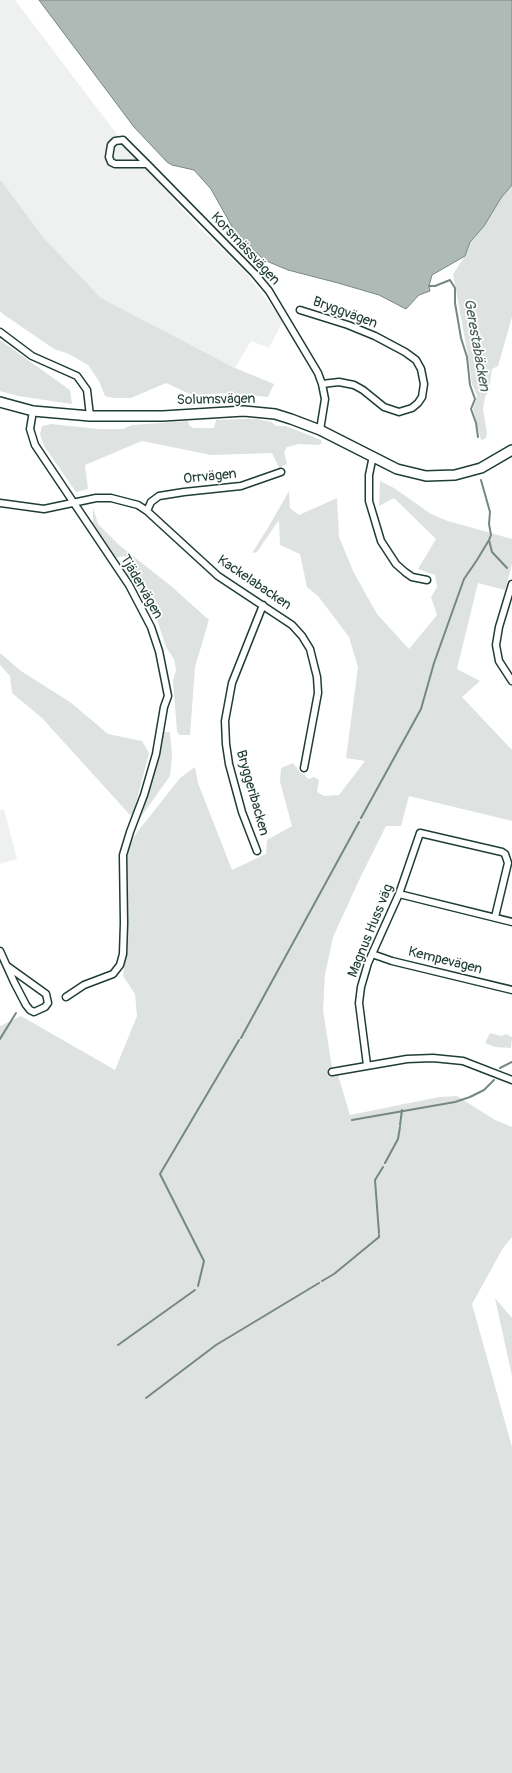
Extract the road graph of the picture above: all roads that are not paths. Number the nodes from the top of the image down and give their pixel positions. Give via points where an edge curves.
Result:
1 (147, 164) junction
2 (300, 310) dead end
3 (0, 332) edge
4 (322, 384) junction
5 (0, 402) edge
6 (33, 411) junction
7 (90, 416) junction
8 (320, 430) junction
9 (512, 450) edge
10 (373, 456) junction
11 (281, 472) dead end
12 (73, 502) junction
13 (0, 503) edge
14 (147, 511) junction
15 (426, 580) dead end
16 (512, 584) edge
17 (263, 605) junction
18 (512, 680) edge
19 (304, 768) dead end
20 (257, 851) dead end
21 (399, 894) junction
22 (495, 917) junction
23 (512, 922) edge
24 (0, 951) edge
25 (372, 954) junction
26 (7, 966) junction
27 (512, 990) edge
28 (66, 997) dead end
29 (367, 1065) junction
30 (332, 1072) dead end
31 (512, 1080) edge

1 - 1 street, Korsmässvägen via 123,140 115,141 111,145 110,162
1 - 4 street, Korsmässvägen via 262,282
2 - 4 street, Bryggvägen via 348,324 405,352 416,360 424,384 422,397 418,403 399,412 384,407 354,385 339,382
3 - 7 street via 32,356 77,376 87,390
4 - 8 street, Korsmässvägen via 325,399
5 - 6 main road, Solumsvägen
6 - 7 main road, Solumsvägen
6 - 12 street, Tjädervägen via 30,429 35,446
7 - 8 main road, Solumsvägen via 163,416 244,411 275,414
8 - 10 main road, Solumsvägen
9 - 10 main road, Solumsvägen via 481,468 455,475 439,476 426,476 398,469
10 - 15 street via 369,475 369,501 381,541 396,564 405,572 412,577
11 - 14 street, Orrvägen via 241,486 159,496 151,502
12 - 13 street via 44,509
12 - 14 street, Kackelabacken via 111,498 138,505
12 - 28 street, Tjädervägen via 140,605 159,651 168,692 156,754 123,855 124,923 120,965 113,974 84,985
14 - 17 street, Kackelabacken via 218,576
16 - 18 street via 496,645 499,661
17 - 19 street, Kackelabacken via 292,625 302,636 314,661 318,693
17 - 20 street, Bryggeribacken via 232,683 225,721 229,764 242,812
21 - 22 street
21 - 22 street, Magnus Huss väg via 420,833 502,852 506,854 508,862
21 - 25 street, Magnus Huss väg
22 - 23 street
24 - 26 street
25 - 27 street, Kempevägen
25 - 29 street, Magnus Huss väg via 361,987 359,1003
26 - 26 street via 30,1010 34,1012 46,1007 46,994
29 - 30 street
29 - 31 street via 408,1059 449,1059

